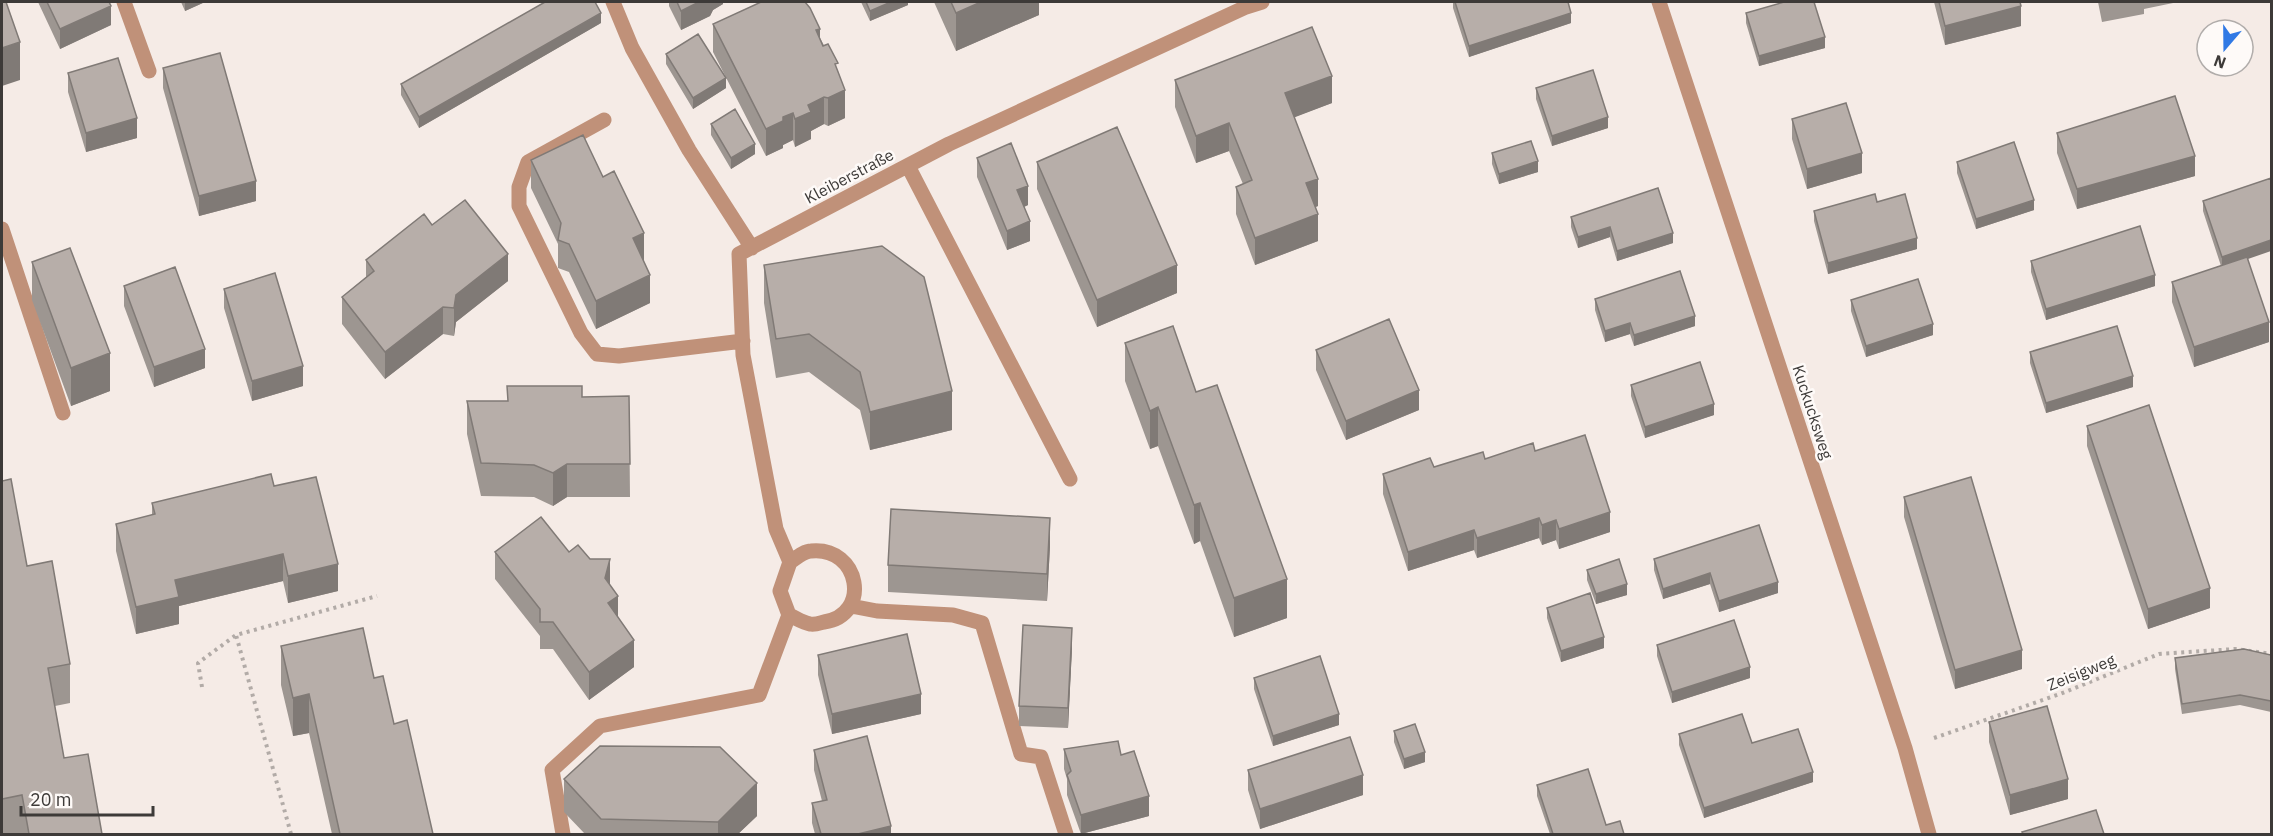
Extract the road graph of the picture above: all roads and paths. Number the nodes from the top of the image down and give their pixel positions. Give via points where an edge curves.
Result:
1 (124, 2) edge
2 (613, 2) edge
3 (1262, 2) edge
4 (1659, 2) edge
5 (149, 71) dead end
6 (604, 120) dead end
7 (908, 166) junction
8 (2, 229) edge
9 (752, 248) junction
10 (743, 341) junction
11 (63, 413) dead end
12 (1070, 479) dead end
13 (790, 562) junction
14 (377, 596) dead end
15 (851, 606) junction
16 (789, 615) junction
17 (236, 635) junction
18 (2271, 654) edge
19 (202, 687) dead end
20 (1905, 748) junction
21 (291, 834) edge
22 (563, 834) edge
23 (1066, 834) edge
24 (1929, 834) edge

1 - 5 street
2 - 9 street via 632,48 672,120
3 - 7 street, Kleiberstraße via 959,139
4 - 20 street, Kuckucksweg
6 - 10 street via 528,162 519,187 519,206 581,333 597,354 619,356
7 - 9 street, Kleiberstraße
7 - 12 street
8 - 11 street
9 - 10 street via 739,254
10 - 13 street via 776,529
13 - 15 street via 809,550 834,553 849,567 856,586
13 - 16 street via 780,591
14 - 17 path
15 - 16 street via 836,621 811,624
15 - 23 street via 953,615 982,623 1022,754 1041,757
16 - 22 street via 759,695 600,726 552,770
17 - 19 path via 198,663
17 - 21 path
18 - 20 path, Zeisigweg via 2235,649 2159,654 2060,694
20 - 24 street, Kuckucksweg

